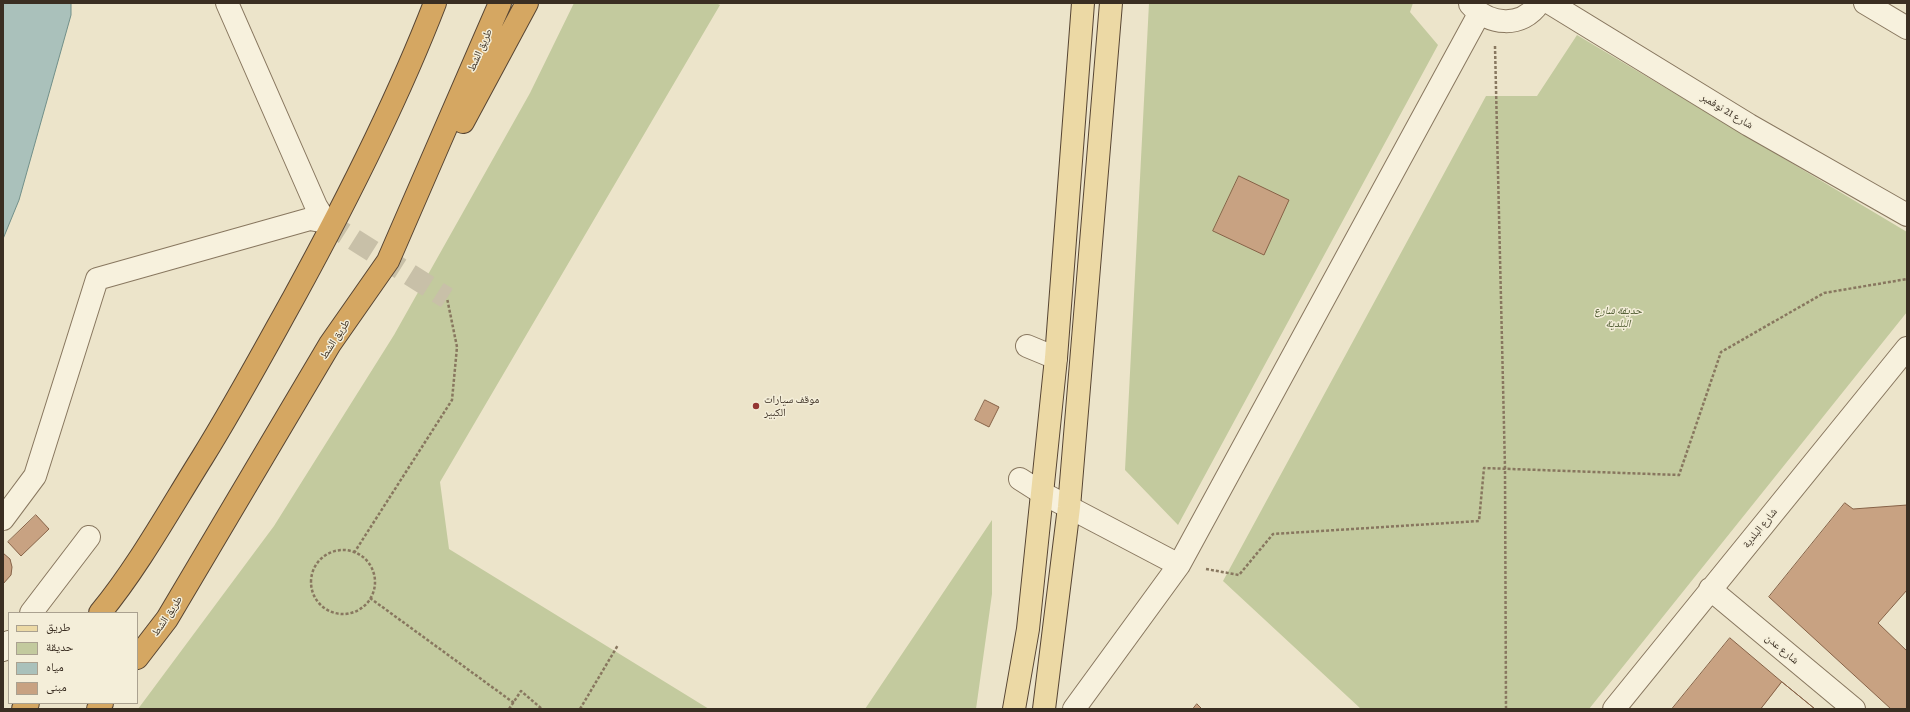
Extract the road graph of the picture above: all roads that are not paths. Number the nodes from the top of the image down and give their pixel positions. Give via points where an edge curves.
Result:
1 (227, 3) edge
2 (435, 3) edge
3 (500, 3) edge
4 (526, 3) edge
5 (1083, 3) edge
6 (1112, 3) edge
7 (1539, 3) edge
8 (1550, 3) edge
9 (1865, 3) edge
10 (1481, 12) edge
11 (1907, 28) edge
12 (1907, 215) edge
13 (388, 261) junction
14 (1027, 346) dead end
15 (1907, 348) edge
16 (1056, 358) junction
17 (1020, 479) dead end
18 (1042, 493) junction
19 (1069, 507) junction
20 (3, 519) edge
21 (89, 536) dead end
22 (1179, 565) junction
23 (1710, 589) junction
24 (32, 612) edge
25 (101, 612) edge
26 (138, 657) edge
27 (1014, 709) edge
28 (1044, 709) edge
29 (1074, 709) edge
30 (1614, 709) edge
31 (1854, 709) edge

1 - 20 street via 316,206 326,222 310,218 97,279 35,476
2 - 25 highway via 416,50 339,214 234,406 161,524
3 - 13 highway, طريق الشط
4 - 13 highway
5 - 16 main road
6 - 19 main road
7 - 10 street via 1527,15 1506,22
8 - 12 street, شارع 21 نوفمبر via 1749,125
9 - 11 street
10 - 22 street
13 - 26 highway, طريق الشط via 330,344 167,619
14 - 16 street
15 - 23 street, شارع البلدية
16 - 18 main road
17 - 18 street
18 - 19 street
18 - 27 main road via 1028,629
19 - 22 street
19 - 28 main road
21 - 24 street
22 - 29 street
23 - 30 street, شارع البلدية
23 - 31 street, شارع عدن

